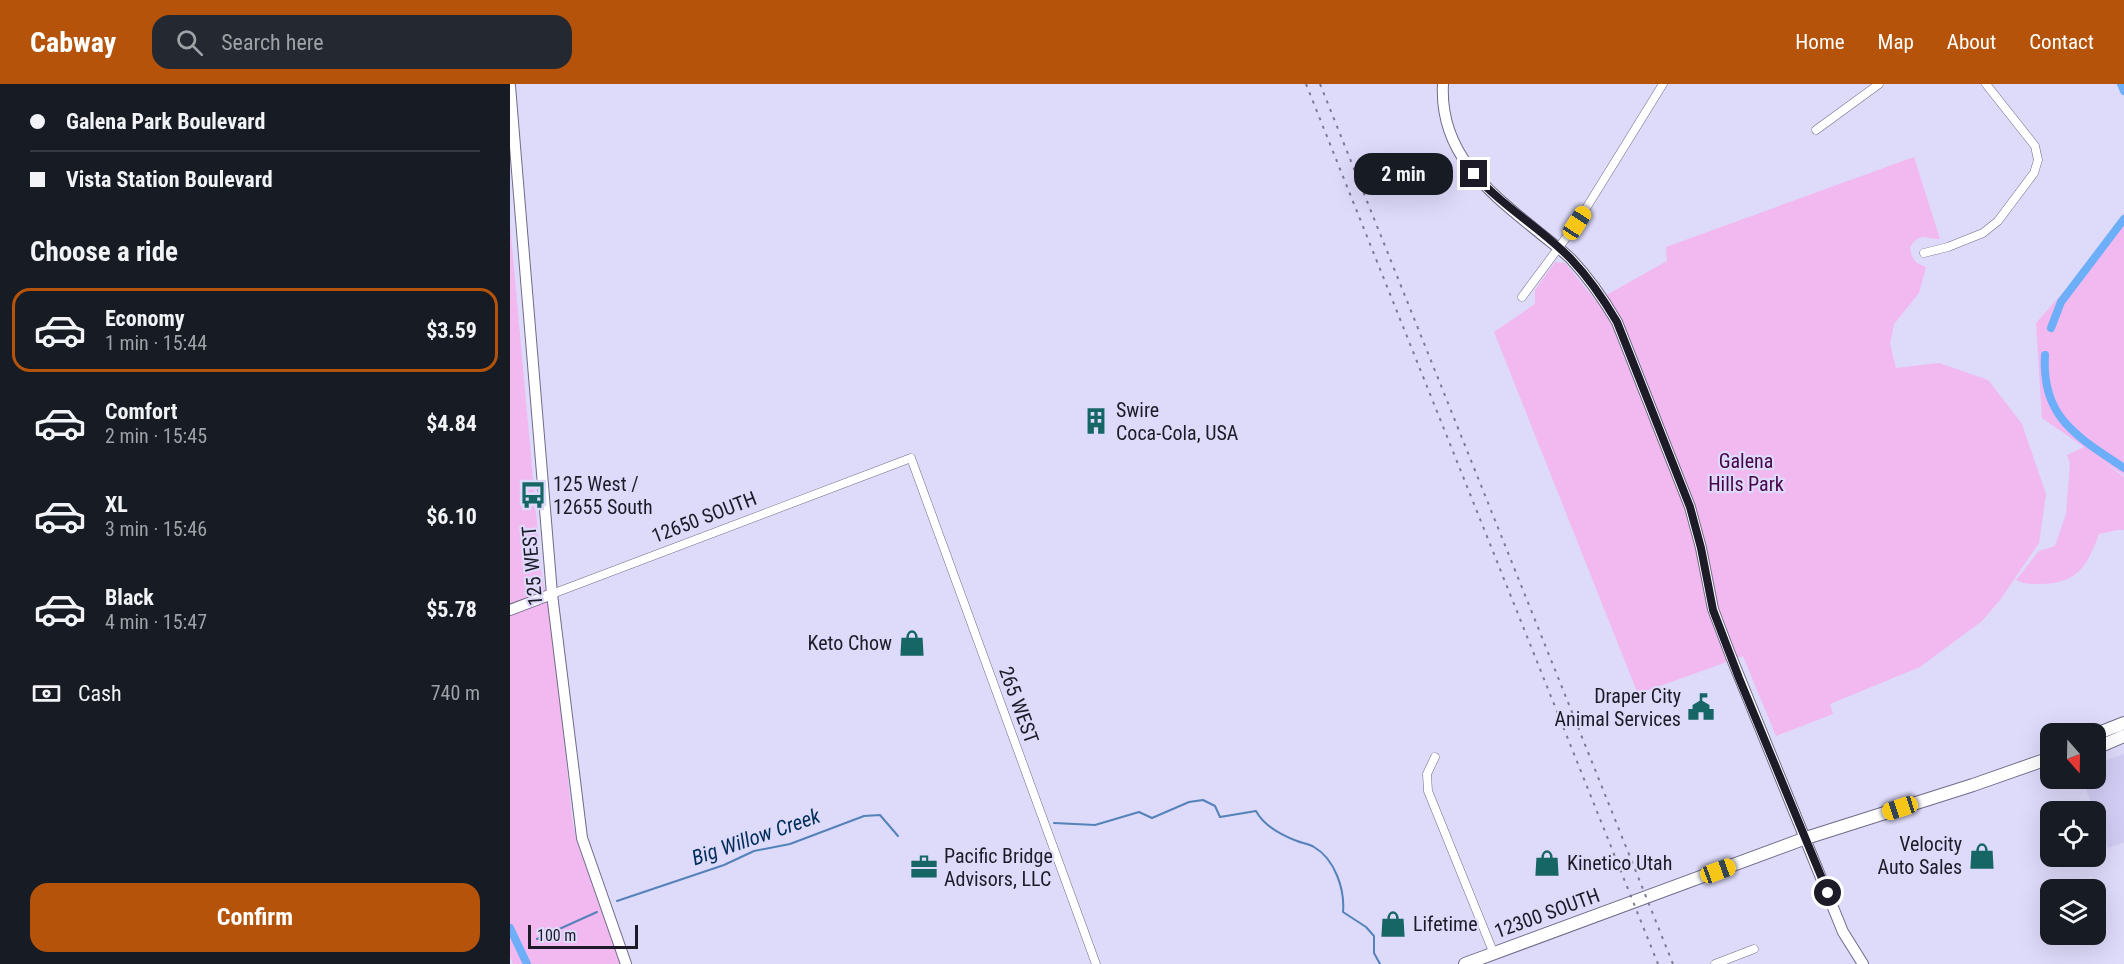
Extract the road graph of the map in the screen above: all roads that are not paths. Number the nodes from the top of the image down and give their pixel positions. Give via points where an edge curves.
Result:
1 (1443, 84) edge
2 (1663, 84) edge
3 (1879, 84) edge
4 (1986, 84) edge
5 (510, 86) edge
6 (1816, 130) dead end
7 (1557, 248) junction
8 (1924, 253) dead end
9 (1522, 297) dead end
10 (911, 458) joint
11 (552, 594) junction
12 (510, 610) edge
13 (2124, 723) edge
14 (2106, 730) edge
15 (2124, 736) edge
16 (2106, 744) edge
17 (1435, 757) dead end
18 (2040, 762) edge
19 (1806, 838) junction
20 (1754, 949) dead end
21 (1494, 954) junction
22 (1735, 960) edge
23 (626, 964) edge
24 (1096, 964) edge
25 (1465, 964) edge
26 (1714, 964) edge
27 (1863, 964) edge

1 - 7 street via 1443,114 1465,163 1497,198
2 - 7 street
3 - 6 street
4 - 8 street via 2035,146 2038,160 2034,173 1998,221 1983,233
5 - 11 street, 125 WEST
7 - 9 street
7 - 19 street via 1602,297 1617,322 1690,507 1713,610
10 - 11 street, 12650 SOUTH
10 - 24 street, 265 WEST
11 - 12 street, 12650 SOUTH
11 - 23 street, 125 WEST via 582,838
13 - 14 main road
15 - 16 main road
17 - 21 street via 1427,774 1428,790
18 - 19 main road, 12300 SOUTH
19 - 21 main road, 12300 SOUTH
19 - 27 street via 1843,932
20 - 22 street
21 - 25 main road, 12300 SOUTH
22 - 26 street

